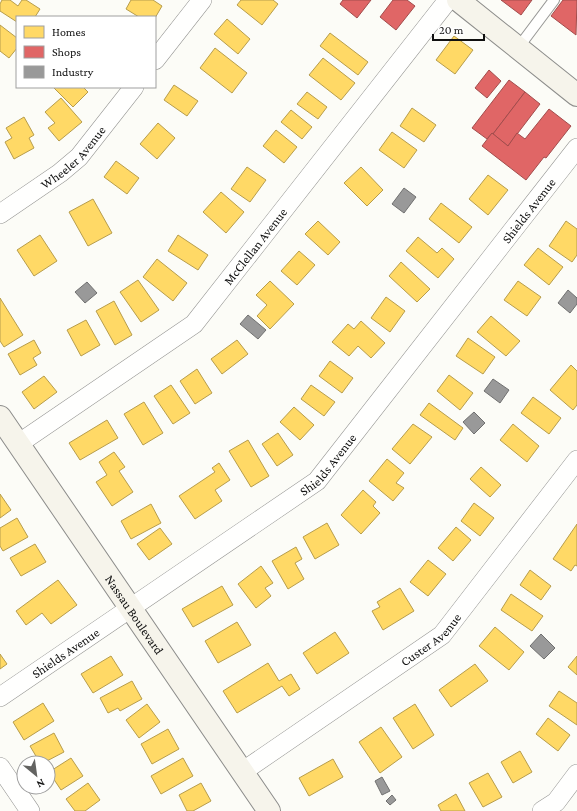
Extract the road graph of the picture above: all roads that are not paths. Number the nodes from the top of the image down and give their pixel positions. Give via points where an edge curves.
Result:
1 (202, 0) edge
2 (448, 0) edge
3 (458, 0) edge
4 (554, 0) edge
5 (518, 48) junction
6 (156, 59) edge
7 (133, 88) edge
8 (577, 95) edge
9 (577, 148) edge
10 (0, 214) edge
11 (0, 417) edge
12 (18, 444) junction
13 (577, 460) edge
14 (130, 608) junction
15 (0, 697) edge
16 (0, 767) edge
17 (242, 772) junction
18 (577, 774) edge
19 (30, 811) edge
20 (268, 811) edge
21 (542, 811) edge

1 - 6 street
2 - 12 street, McClellan Avenue via 194,324
3 - 5 street
4 - 5 lane
5 - 8 street
7 - 10 street, Wheeler Avenue via 79,157
9 - 14 street, Shields Avenue via 317,481
11 - 12 street, Nassau Boulevard
12 - 14 street, Nassau Boulevard
13 - 17 street, Custer Avenue via 442,634
14 - 15 street, Shields Avenue
14 - 17 street, Nassau Boulevard
16 - 19 street
17 - 20 street, Nassau Boulevard
18 - 21 street via 556,802

